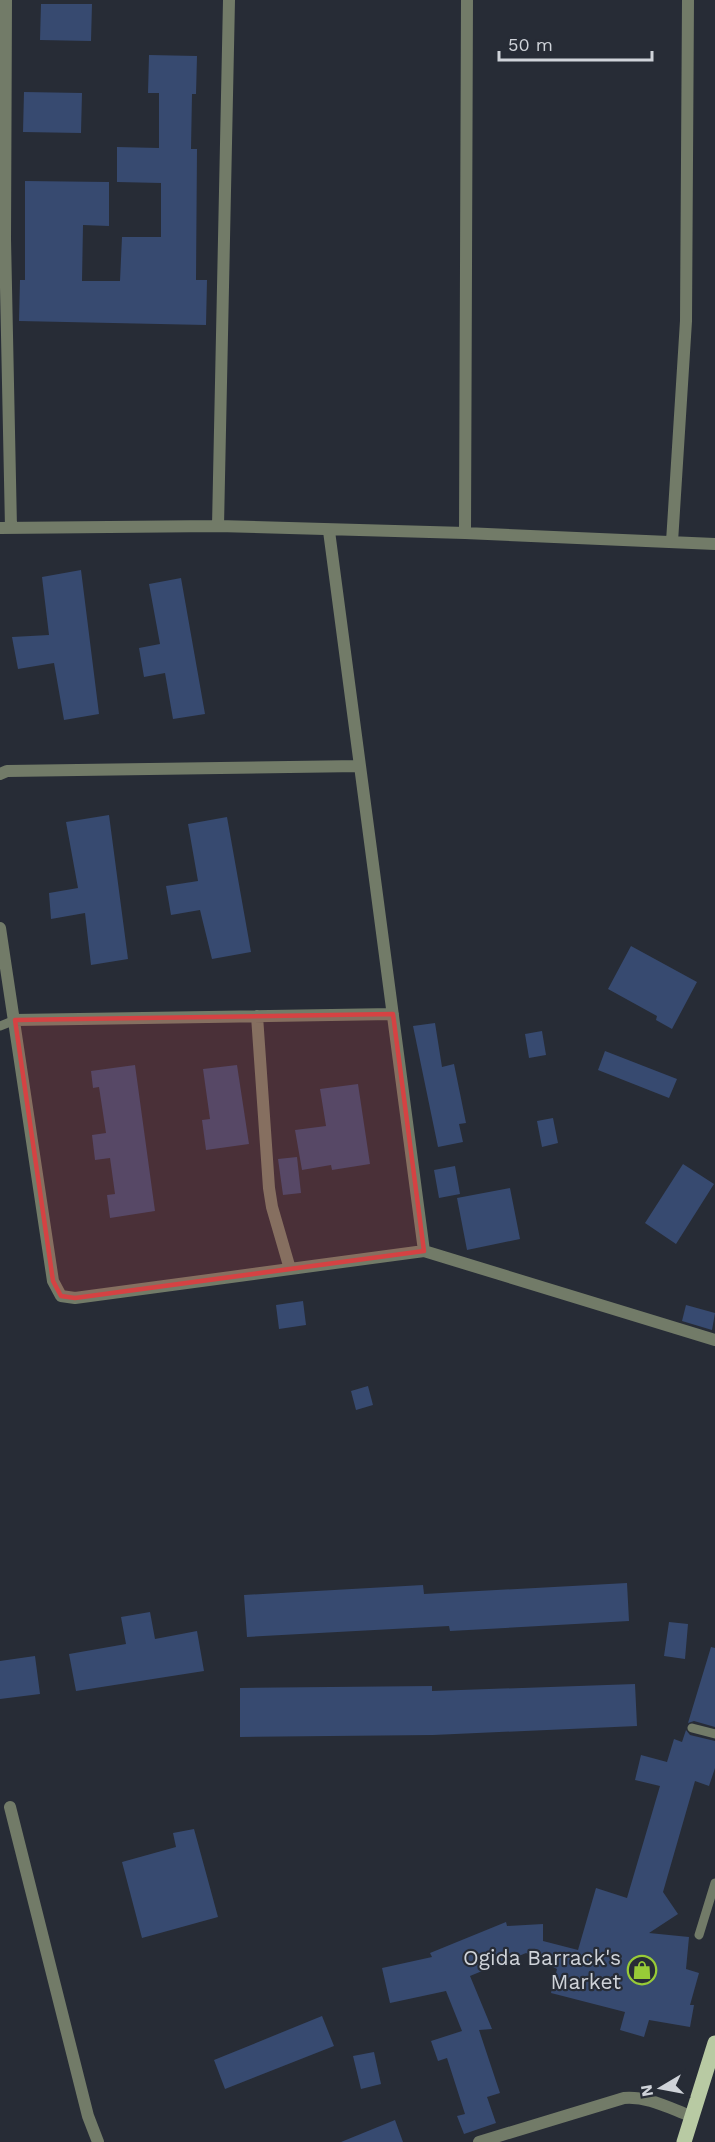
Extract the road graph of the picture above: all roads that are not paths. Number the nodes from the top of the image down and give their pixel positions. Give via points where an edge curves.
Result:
1 (6, 0) edge
2 (229, 0) edge
3 (467, 0) edge
4 (688, 0) edge
5 (3, 266) edge
6 (218, 526) junction
7 (5, 528) edge
8 (329, 531) junction
9 (465, 533) junction
10 (672, 542) junction
11 (715, 544) edge
12 (360, 766) junction
13 (0, 774) edge
14 (0, 928) edge
15 (393, 1014) junction
16 (257, 1016) junction
17 (15, 1020) junction
18 (0, 1026) edge
19 (424, 1251) junction
20 (290, 1269) junction
21 (715, 1340) edge
22 (692, 1728) dead end
23 (715, 1734) edge
24 (10, 1807) dead end
25 (715, 1883) edge
26 (699, 1935) dead end
27 (715, 2043) edge
28 (691, 2116) junction
29 (98, 2142) edge
30 (479, 2142) edge
31 (684, 2142) edge

1 - 5 street
2 - 6 street
3 - 9 street
4 - 10 street via 686,321
5 - 7 street
6 - 7 street
6 - 8 street
8 - 9 street
8 - 12 street
9 - 10 street
10 - 11 street
12 - 13 street
12 - 15 street
14 - 17 street
15 - 16 street
15 - 19 street
16 - 17 street
16 - 20 street via 269,1188
17 - 18 lane
17 - 20 street via 53,1281 61,1296 75,1298
19 - 20 street
19 - 21 street
22 - 23 lane
24 - 29 street via 88,2116
25 - 26 lane
27 - 28 main road
28 - 30 street via 637,2097 624,2098
28 - 31 main road

